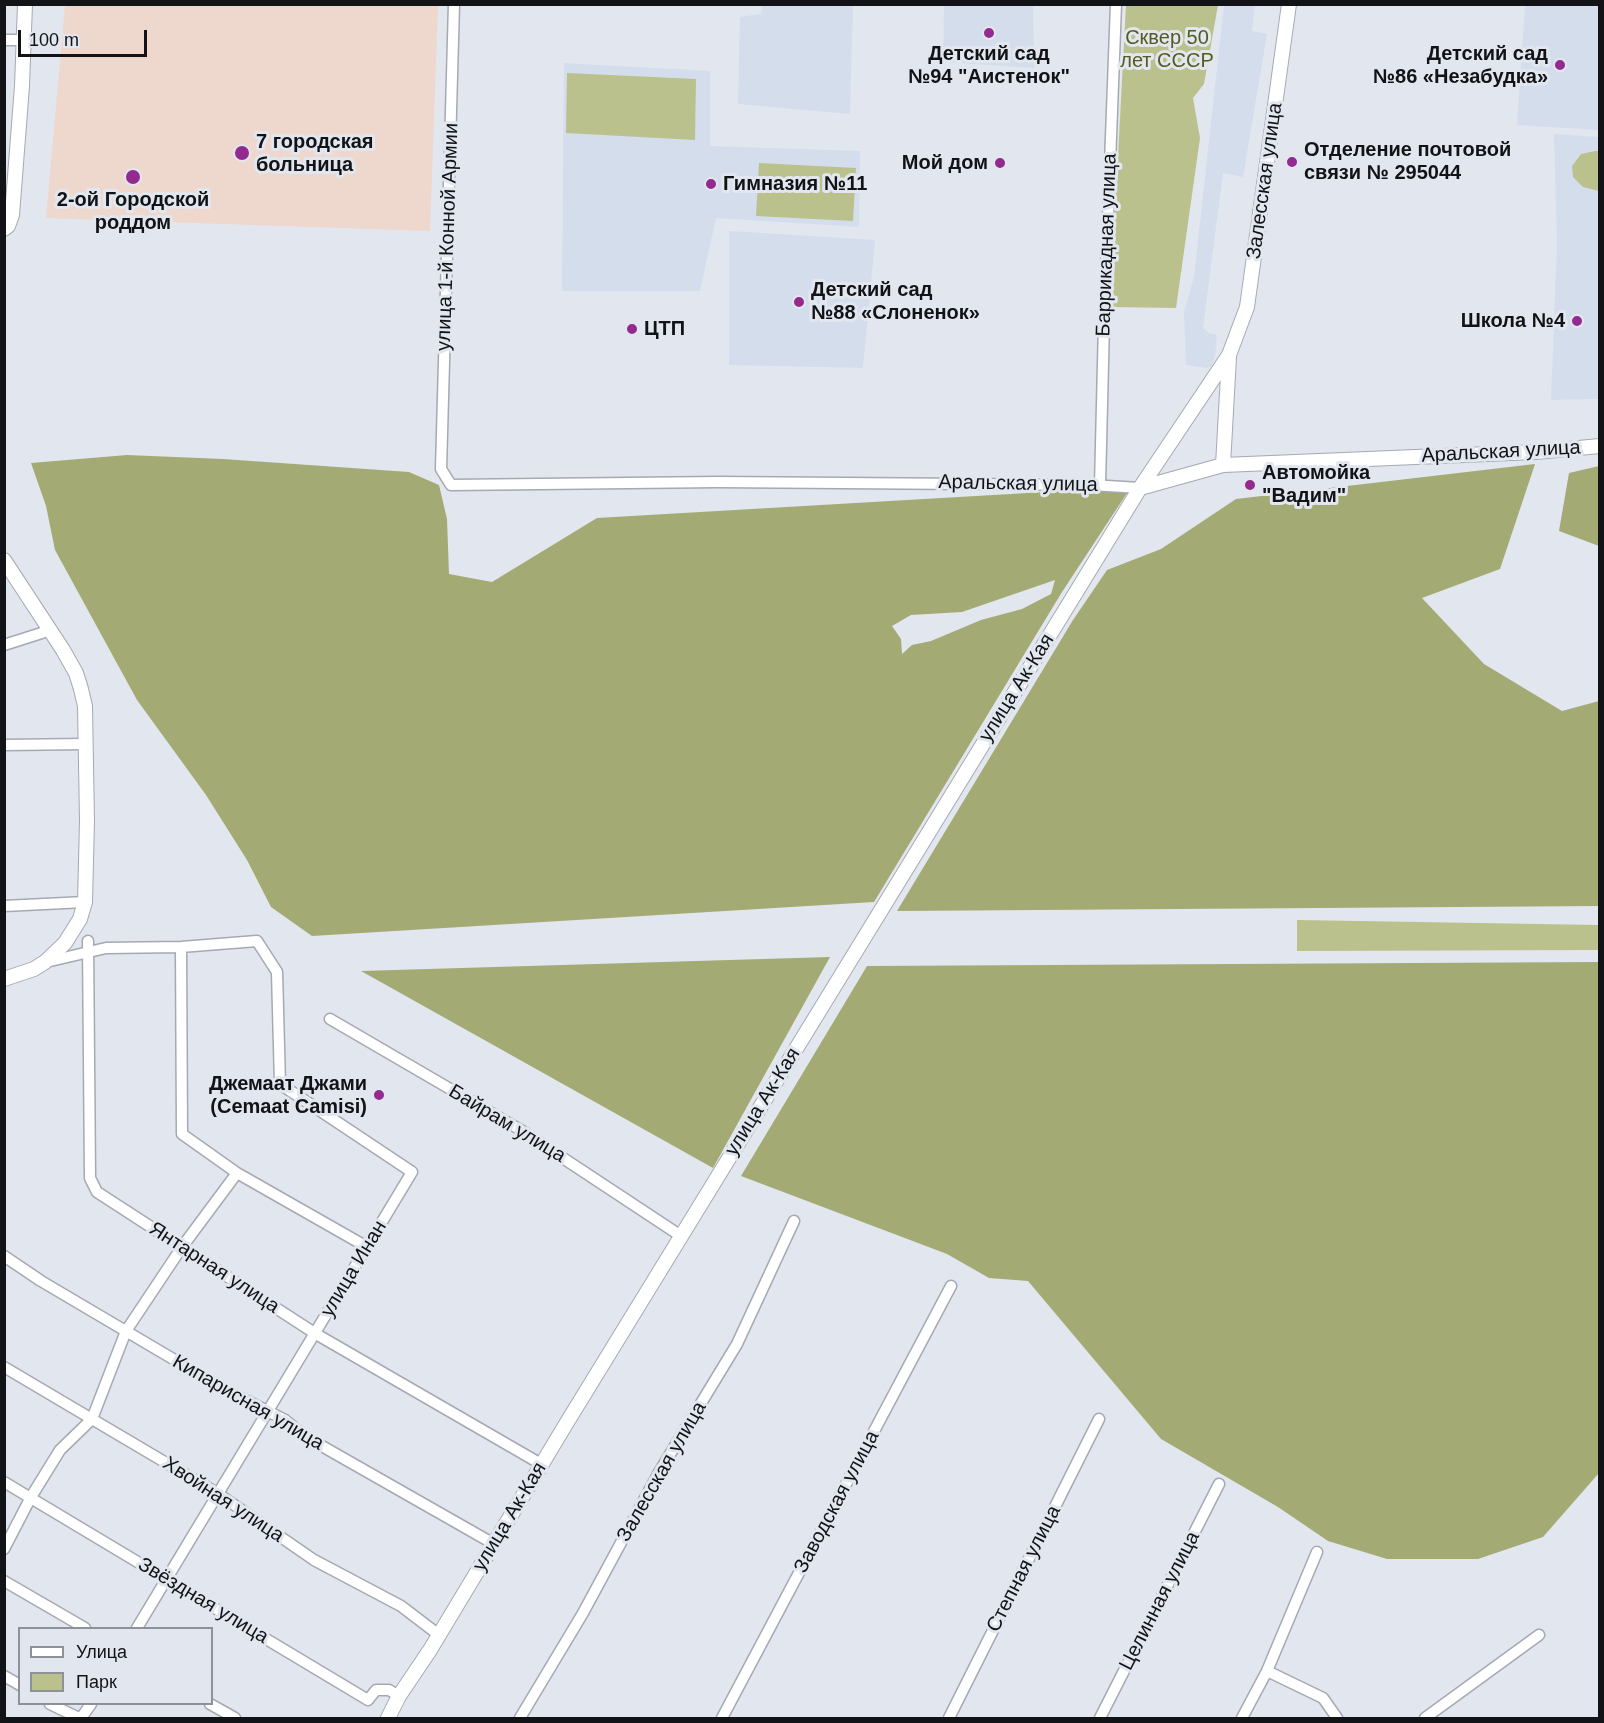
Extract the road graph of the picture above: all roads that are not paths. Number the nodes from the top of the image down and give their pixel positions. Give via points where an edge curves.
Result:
1 (25, 4) edge
2 (454, 4) edge
3 (1116, 4) edge
4 (1289, 4) edge
5 (4, 40) edge
6 (23, 40) junction
7 (4, 229) edge
8 (1229, 355) junction
9 (1599, 446) edge
10 (1223, 465) junction
11 (441, 470) joint
12 (1100, 485) junction
13 (1140, 488) junction
14 (4, 560) edge
15 (51, 630) junction
16 (4, 645) edge
17 (86, 744) junction
18 (4, 745) edge
19 (85, 902) junction
20 (4, 906) edge
21 (72, 932) junction
22 (88, 941) junction
23 (182, 947) junction
24 (106, 948) junction
25 (88, 953) junction
26 (45, 962) junction
27 (4, 979) edge
28 (330, 1019) dead end
29 (237, 1173) junction
30 (794, 1221) dead end
31 (681, 1236) junction
32 (367, 1246) junction
33 (182, 1247) junction
34 (4, 1256) edge
35 (951, 1286) dead end
36 (126, 1331) junction
37 (316, 1334) junction
38 (4, 1367) edge
39 (267, 1412) junction
40 (92, 1419) junction
41 (1099, 1419) dead end
42 (542, 1464) junction
43 (4, 1482) edge
44 (1219, 1484) dead end
45 (217, 1493) junction
46 (31, 1497) junction
47 (494, 1544) junction
48 (4, 1549) edge
49 (1317, 1552) dead end
50 (168, 1580) junction
51 (4, 1581) edge
52 (82, 1627) edge
53 (138, 1627) edge
54 (439, 1635) junction
55 (1539, 1635) dead end
56 (1268, 1671) junction
57 (4, 1676) edge
58 (18, 1684) edge
59 (399, 1696) junction
60 (52, 1705) edge
61 (90, 1705) edge
62 (212, 1705) edge
63 (80, 1719) edge
64 (235, 1719) edge
65 (388, 1719) edge
66 (520, 1719) edge
67 (722, 1719) edge
68 (949, 1719) edge
69 (1100, 1719) edge
70 (1242, 1719) edge
71 (1337, 1719) edge
72 (1425, 1719) edge

1 - 6 main road
2 - 11 street, улица 1-й Конной Армии
3 - 12 street, Баррикадная улица
4 - 8 main road, Залесская улица via 1247,306
5 - 6 street
6 - 7 main road via 12,215
8 - 10 main road, Залесская улица
8 - 13 main road, Залесская улица
9 - 10 main road, Аральская улица via 1525,453
10 - 13 main road, Аральская улица
11 - 12 street, Аральская улица via 451,484
12 - 13 street, Аральская улица
13 - 31 main road, улица Ак-Кая
14 - 15 main road
15 - 16 street
15 - 17 main road via 81,689
17 - 18 street
17 - 19 main road
19 - 20 street
19 - 21 main road
21 - 22 street
21 - 26 main road
22 - 24 street
22 - 25 street, Янтарная улица
23 - 24 street
23 - 29 street via 182,1134
23 - 32 street, улица Инан via 257,941 277,972 280,1083 412,1172
24 - 25 street
25 - 26 street
25 - 33 street, Янтарная улица via 90,1178 97,1192
26 - 27 main road
28 - 31 street, Байрам улица via 519,1129
29 - 32 street
29 - 33 street
30 - 66 street, Залесская улица via 737,1344 658,1474
31 - 42 main road, улица Ак-Кая
32 - 37 street, улица Инан
33 - 36 street
33 - 37 street, Янтарная улица
34 - 36 street, Кипарисная улица
35 - 67 street, Заводская улица
36 - 39 street, Кипарисная улица
36 - 40 street
37 - 39 street, улица Инан
37 - 42 street, Янтарная улица
38 - 40 street, Хвойная улица
39 - 45 street, улица Инан
39 - 47 street, Кипарисная улица
40 - 45 street, Хвойная улица
40 - 46 street via 60,1450
41 - 68 street, Степная улица
42 - 47 main road, улица Ак-Кая
43 - 46 street, Звёздная улица
44 - 69 street, Целинная улица
45 - 50 street, улица Инан
45 - 54 street, Хвойная улица via 314,1560 400,1606
46 - 48 street
46 - 50 street, Звёздная улица
47 - 54 main road, улица Ак-Кая
49 - 56 street
50 - 53 street, улица Инан
50 - 59 street, Звёздная улица via 368,1700 376,1690 388,1690
51 - 52 street
54 - 59 main road, улица Ак-Кая
55 - 72 street
56 - 70 street
56 - 71 street via 1323,1698
57 - 58 street
59 - 65 main road, улица Ак-Кая
60 - 63 street
61 - 63 street
62 - 64 street

